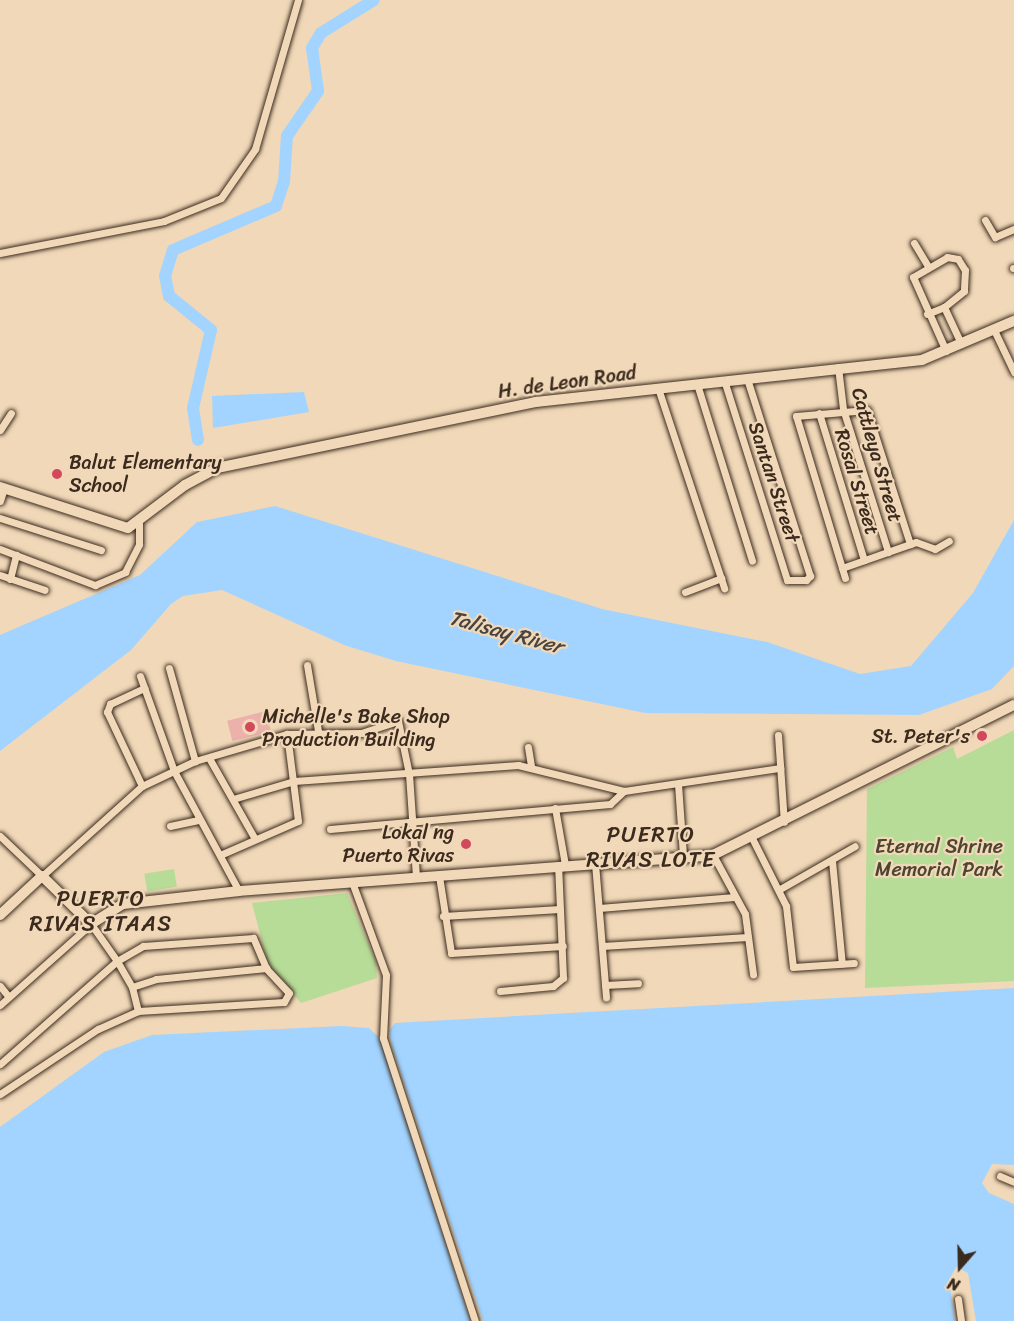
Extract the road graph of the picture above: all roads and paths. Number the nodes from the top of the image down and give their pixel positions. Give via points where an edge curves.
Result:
1 (298, 0) edge
2 (985, 220) dead end
3 (1014, 229) edge
4 (914, 243) dead end
5 (0, 253) edge
6 (927, 265) junction
7 (944, 307) junction
8 (927, 314) junction
9 (1014, 321) edge
10 (994, 330) junction
11 (961, 343) junction
12 (946, 351) junction
13 (838, 367) junction
14 (1014, 372) edge
15 (747, 378) junction
16 (724, 381) junction
17 (697, 384) junction
18 (658, 388) junction
19 (843, 409) junction
20 (11, 413) dead end
21 (819, 413) junction
22 (0, 430) edge
23 (2, 488) edge
24 (0, 501) edge
25 (0, 518) edge
26 (139, 522) junction
27 (950, 542) dead end
28 (910, 544) junction
29 (0, 549) edge
30 (100, 550) dead end
31 (888, 552) junction
32 (16, 555) junction
33 (864, 560) junction
34 (752, 561) dead end
35 (842, 568) junction
36 (0, 575) edge
37 (721, 578) junction
38 (845, 578) dead end
39 (10, 579) junction
40 (724, 588) dead end
41 (45, 590) dead end
42 (685, 592) dead end
43 (307, 665) dead end
44 (169, 668) dead end
45 (140, 676) dead end
46 (144, 688) junction
47 (1014, 705) edge
48 (318, 731) junction
49 (287, 734) junction
50 (778, 735) dead end
51 (528, 747) dead end
52 (209, 758) junction
53 (195, 761) junction
54 (531, 766) junction
55 (780, 768) junction
56 (174, 771) junction
57 (409, 774) junction
58 (294, 781) junction
59 (678, 784) junction
60 (142, 786) junction
61 (624, 791) junction
62 (233, 799) junction
63 (555, 808) junction
64 (200, 820) junction
65 (412, 820) junction
66 (784, 824) junction
67 (170, 826) dead end
68 (330, 829) dead end
69 (0, 836) edge
70 (255, 839) junction
71 (753, 840) junction
72 (855, 846) dead end
73 (220, 855) junction
74 (713, 855) junction
75 (683, 856) junction
76 (832, 861) junction
77 (595, 862) junction
78 (562, 865) junction
79 (42, 876) junction
80 (440, 876) junction
81 (416, 877) junction
82 (352, 882) junction
83 (780, 889) junction
84 (239, 891) junction
85 (735, 897) junction
86 (599, 908) junction
87 (560, 909) junction
88 (0, 915) edge
89 (443, 916) junction
90 (91, 924) junction
91 (748, 937) junction
92 (563, 946) junction
93 (602, 946) junction
94 (117, 961) junction
95 (854, 963) dead end
96 (842, 964) junction
97 (266, 968) junction
98 (753, 974) dead end
99 (638, 982) dead end
100 (605, 985) junction
101 (0, 986) edge
102 (132, 987) junction
103 (500, 991) dead end
104 (9, 997) junction
105 (606, 998) dead end
106 (0, 1005) edge
107 (138, 1011) junction
108 (0, 1064) edge
109 (0, 1094) edge
110 (1000, 1176) dead end
111 (1014, 1182) edge
112 (958, 1299) dead end
113 (475, 1321) edge
114 (962, 1321) edge

1 - 5 street via 255,149 221,198 164,221
2 - 3 street via 995,237
4 - 6 street
6 - 7 street via 947,257 963,264 964,291
6 - 8 street via 913,277
7 - 8 street
7 - 11 street
8 - 12 street
9 - 10 street, H. de Leon Road
10 - 11 street, H. de Leon Road
10 - 14 street
11 - 12 street, H. de Leon Road
12 - 13 street, H. de Leon Road via 922,360
13 - 15 street, H. de Leon Road
13 - 19 street, Cattleya Street
15 - 16 street, H. de Leon Road
15 - 16 street, Santan Street via 810,576 800,580 788,580
16 - 17 street, H. de Leon Road
17 - 18 street, H. de Leon Road
17 - 34 street
18 - 26 street, H. de Leon Road via 536,402 218,468 184,485
18 - 37 street
19 - 21 street
19 - 28 street via 867,410
19 - 31 street, Cattleya Street
20 - 22 street
21 - 33 street, Rosal Street
21 - 35 street via 796,418
23 - 24 street
23 - 26 street via 118,528
25 - 30 street
26 - 32 street via 139,544 125,572 102,583
27 - 28 street via 935,549
28 - 31 street
29 - 32 street
31 - 33 street
32 - 39 street
33 - 35 street
35 - 38 street
36 - 39 street
37 - 40 street
37 - 42 street
39 - 41 street
43 - 48 street
44 - 53 street
45 - 46 street
46 - 56 street
46 - 60 street via 110,704 107,712
47 - 66 street
48 - 49 street
48 - 57 street via 362,733 398,721
49 - 52 street
49 - 58 street
50 - 55 street
51 - 54 street
52 - 53 street
52 - 62 street
53 - 56 street
54 - 57 street
54 - 61 street
55 - 59 street
55 - 66 street
56 - 60 street
56 - 64 street
57 - 58 street
57 - 65 street
58 - 62 street
58 - 70 street via 298,821
59 - 61 street
59 - 75 street
60 - 79 street
61 - 63 street via 609,804
62 - 70 street
63 - 65 street
63 - 78 street
64 - 67 street
64 - 73 street
65 - 68 street
65 - 81 street
66 - 71 street
69 - 79 street
70 - 73 street
71 - 74 street
71 - 83 street
72 - 76 street
73 - 84 street
74 - 75 street
74 - 85 street
75 - 77 street
76 - 83 street
76 - 96 street
77 - 78 street
77 - 86 street
78 - 80 street
78 - 87 street
79 - 88 street
79 - 90 street
80 - 81 street
80 - 89 street
81 - 82 street
82 - 84 street
82 - 113 street via 386,975 383,1038
83 - 96 street via 794,967
84 - 90 street via 123,904
85 - 86 street
85 - 91 street
86 - 93 street
87 - 89 street
87 - 92 street
89 - 92 street via 451,953
90 - 94 street
90 - 104 street
91 - 93 street
91 - 98 street
92 - 103 street via 560,984
93 - 100 street
94 - 97 street via 143,946 246,937 258,942
94 - 102 street
94 - 108 street
95 - 96 street
97 - 102 street via 156,979
97 - 107 street via 289,993 284,1002
99 - 100 street
100 - 105 street
101 - 104 street
102 - 107 street
104 - 106 street
107 - 109 street via 98,1029
110 - 111 street
112 - 114 street

